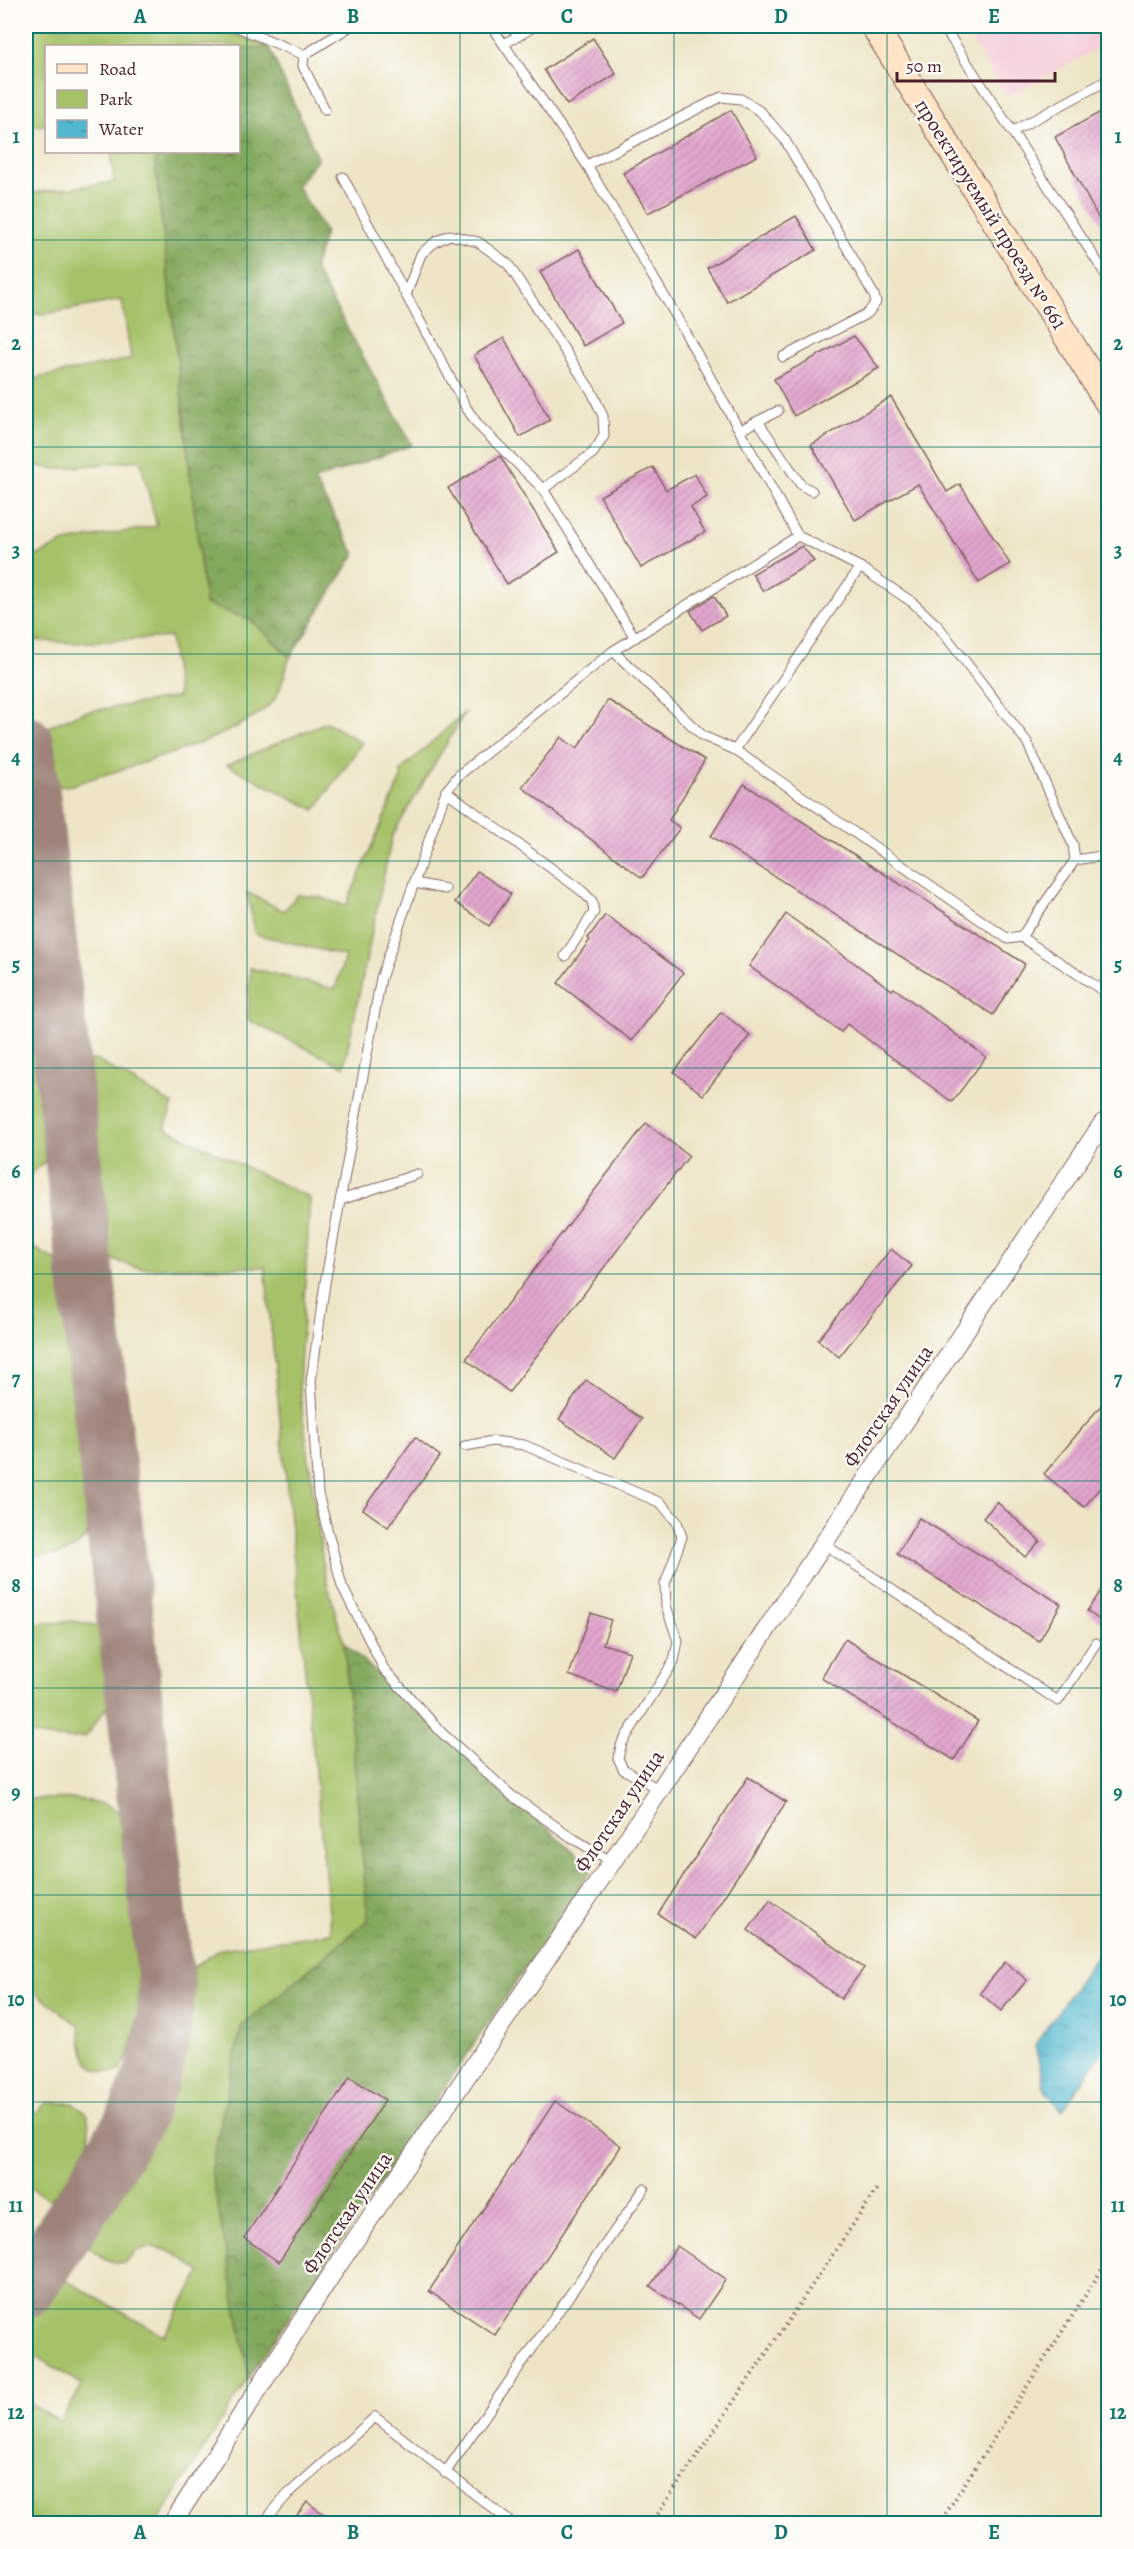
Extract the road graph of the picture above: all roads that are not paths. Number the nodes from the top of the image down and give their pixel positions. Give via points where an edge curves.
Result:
1 (235, 26) edge
2 (351, 26) edge
3 (490, 26) edge
4 (535, 26) edge
5 (874, 26) edge
6 (947, 27) edge
7 (504, 44) junction
8 (304, 55) junction
9 (1108, 80) edge
10 (325, 110) dead end
11 (1013, 131) junction
12 (587, 165) junction
13 (343, 177) dead end
14 (1108, 278) edge
15 (406, 295) junction
16 (783, 357) dead end
17 (1108, 403) edge
18 (778, 411) dead end
19 (758, 421) junction
20 (740, 430) junction
21 (543, 489) junction
22 (812, 491) dead end
23 (798, 536) junction
24 (860, 567) junction
25 (635, 638) junction
26 (613, 651) junction
27 (735, 750) junction
28 (446, 791) junction
29 (1108, 855) edge
30 (1075, 860) junction
31 (415, 883) junction
32 (445, 889) dead end
33 (1021, 937) junction
34 (565, 956) dead end
35 (1108, 994) edge
36 (1103, 1123) dead end
37 (417, 1174) dead end
38 (341, 1200) junction
39 (465, 1446) dead end
40 (824, 1544) junction
41 (1096, 1643) dead end
42 (660, 1790) junction
43 (612, 1862) junction
44 (644, 2189) dead end
45 (445, 2473) junction
46 (172, 2523) edge
47 (262, 2523) edge
48 (513, 2523) edge

1 - 8 lane
2 - 8 lane
3 - 7 lane
4 - 7 lane
5 - 17 main road, проектируемый проезд № 661
6 - 11 lane
7 - 12 lane
8 - 10 lane via 303,66
9 - 11 lane
11 - 14 lane
12 - 16 lane via 722,96 741,99 760,112 785,140 876,302 867,313
12 - 20 lane
13 - 15 lane
15 - 21 lane via 479,426
15 - 21 lane via 422,254 450,235 478,242 508,264 592,392 603,416 604,436 593,453
18 - 19 lane
19 - 20 lane
19 - 22 lane via 801,485
20 - 23 lane
21 - 25 lane
23 - 24 lane
23 - 25 lane
24 - 27 lane
24 - 30 lane via 912,602 938,626 1028,742 1073,845
25 - 26 lane
26 - 27 lane via 703,736
26 - 28 lane via 459,775
27 - 33 lane via 1008,939
28 - 31 lane
28 - 34 lane via 592,901 594,912
29 - 30 lane
30 - 33 lane
31 - 32 lane
31 - 38 lane via 381,978
33 - 35 lane
36 - 40 street, Флотская улица
37 - 38 lane
38 - 43 lane via 311,1382 318,1494 342,1586 384,1669 442,1733 511,1795
39 - 42 lane via 493,1441 524,1445 661,1503 677,1522 682,1537 665,1584 666,1606 678,1641 674,1661 622,1743 618,1758 623,1769
40 - 41 lane via 1058,1701
40 - 42 street, Флотская улица
42 - 43 street, Флотская улица
43 - 46 street, Флотская улица via 328,2280
44 - 45 lane
45 - 47 lane via 375,2416 288,2494
45 - 48 lane

